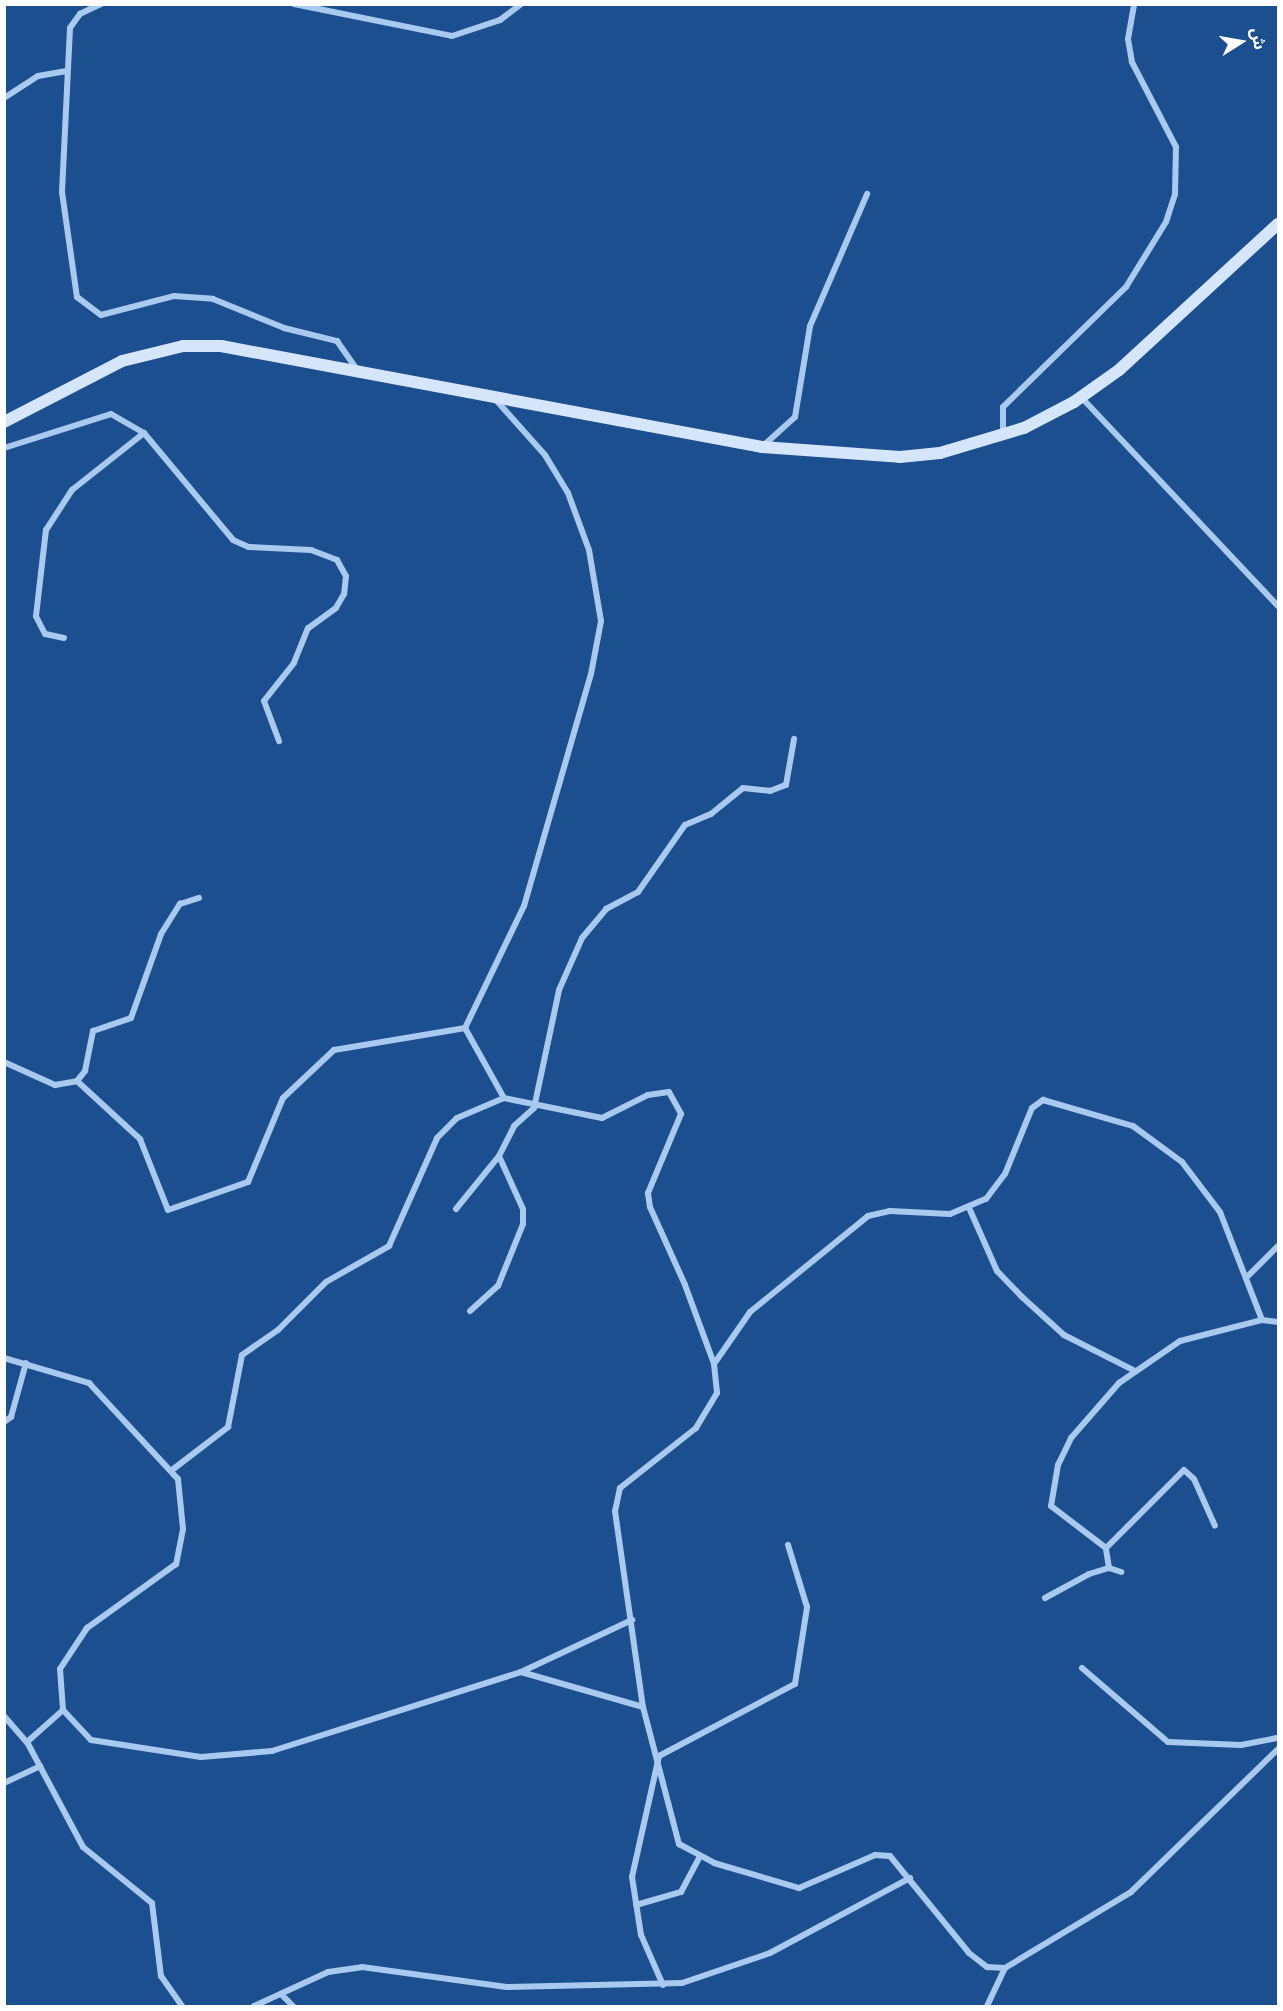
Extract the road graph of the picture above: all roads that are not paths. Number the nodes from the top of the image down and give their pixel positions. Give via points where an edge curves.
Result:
1 (101, 4) edge
2 (294, 4) edge
3 (521, 4) edge
4 (1134, 4) edge
5 (67, 71) junction
6 (4, 98) edge
7 (867, 194) dead end
8 (1278, 224) edge
9 (356, 368) junction
10 (492, 396) junction
11 (1081, 397) junction
12 (4, 422) edge
13 (144, 433) junction
14 (1003, 435) junction
15 (762, 447) junction
16 (4, 448) edge
17 (1278, 606) edge
18 (64, 638) dead end
19 (794, 739) dead end
20 (279, 741) dead end
21 (199, 898) dead end
22 (465, 1028) junction
23 (4, 1062) edge
24 (77, 1081) junction
25 (504, 1098) junction
26 (534, 1108) junction
27 (499, 1156) junction
28 (456, 1209) dead end
29 (970, 1210) junction
30 (1278, 1246) edge
31 (1246, 1278) junction
32 (470, 1311) dead end
33 (1262, 1320) junction
34 (1278, 1322) edge
35 (4, 1358) edge
36 (26, 1363) junction
37 (714, 1364) junction
38 (1135, 1371) junction
39 (4, 1422) edge
40 (172, 1470) junction
41 (1215, 1526) dead end
42 (788, 1545) dead end
43 (1106, 1548) junction
44 (1109, 1568) junction
45 (1121, 1572) dead end
46 (1045, 1598) dead end
47 (632, 1620) junction
48 (1082, 1668) dead end
49 (521, 1672) junction
50 (643, 1707) junction
51 (63, 1710) junction
52 (4, 1716) edge
53 (1278, 1738) edge
54 (27, 1742) junction
55 (1278, 1749) edge
56 (659, 1756) junction
57 (40, 1766) junction
58 (4, 1783) edge
59 (700, 1857) junction
60 (910, 1878) junction
61 (636, 1905) junction
62 (1005, 1968) junction
63 (663, 1985) junction
64 (280, 1995) junction
65 (182, 2007) edge
66 (254, 2007) edge
67 (293, 2007) edge
68 (987, 2007) edge

1 - 5 street via 74,20
2 - 3 street via 452,36 501,20
4 - 14 street via 1128,39 1132,62 1176,147 1175,194 1166,222 1126,287 1003,407
5 - 6 street via 38,76
5 - 9 street via 62,192 77,297 84,306 101,315 174,296 213,299 284,328 337,341
7 - 15 street via 810,326 795,417
8 - 11 street via 1119,370
9 - 10 street
9 - 12 street via 260,350 183,346 122,361
10 - 15 street
10 - 22 street via 539,447 568,493 590,550 601,621 591,674 524,906
11 - 14 street
11 - 17 street
13 - 16 street via 117,416 101,414
13 - 18 street via 72,490 46,530 36,616 45,634
13 - 20 street via 232,540 249,547 323,552 337,560 346,576 339,603 308,628 294,663 266,698
14 - 15 street via 940,453 900,457
19 - 26 street via 786,784 770,791 743,788 711,814 685,825 638,892 606,909 582,938 559,990
21 - 24 street via 180,904 161,933 131,1018 93,1031 85,1071
22 - 24 street via 334,1050 283,1098 248,1182 168,1210 140,1139
22 - 25 street
23 - 24 street via 55,1085
25 - 26 street
25 - 40 street via 457,1118 437,1138 389,1246 326,1282 278,1330 242,1355 228,1427
26 - 27 street via 514,1126
26 - 37 street via 602,1118 656,1093 675,1097 680,1125 648,1192 650,1207
27 - 28 street
27 - 32 street via 523,1209 523,1224 498,1286
29 - 31 street via 1005,1174 1032,1108 1043,1100 1060,1101 1133,1125 1182,1162 1220,1212
29 - 37 street via 868,1216 750,1312
29 - 38 street via 997,1271 1021,1296 1064,1335
30 - 31 street
31 - 33 street
33 - 34 street
33 - 38 street via 1180,1341
35 - 36 street
36 - 39 street via 11,1417
36 - 40 street via 89,1383
37 - 47 street via 717,1393 706,1415 616,1497
38 - 43 street via 1089,1414 1071,1438 1050,1499 1054,1509
40 - 51 street via 182,1502 176,1564 73,1642 60,1669
41 - 43 street via 1194,1479 1181,1470
42 - 56 street via 806,1601 795,1683
43 - 44 street
44 - 45 street
44 - 46 street
47 - 49 street
47 - 50 street
48 - 53 street via 1168,1742 1241,1745
49 - 50 street
49 - 51 street via 299,1745 238,1755 166,1754 91,1740
50 - 56 street
51 - 54 street
52 - 54 street
54 - 57 street
55 - 62 street via 1131,1892
56 - 59 street via 672,1833
56 - 61 street via 632,1877
57 - 58 street
57 - 65 street via 83,1847 155,1909 161,1976
59 - 60 street via 798,1888 883,1854
59 - 61 street via 681,1892
60 - 62 street via 969,1953 987,1967
60 - 63 street via 770,1953 708,1977
61 - 63 street via 641,1935
62 - 68 street
63 - 64 street via 507,1987 362,1967 328,1972
64 - 66 street
64 - 67 street

